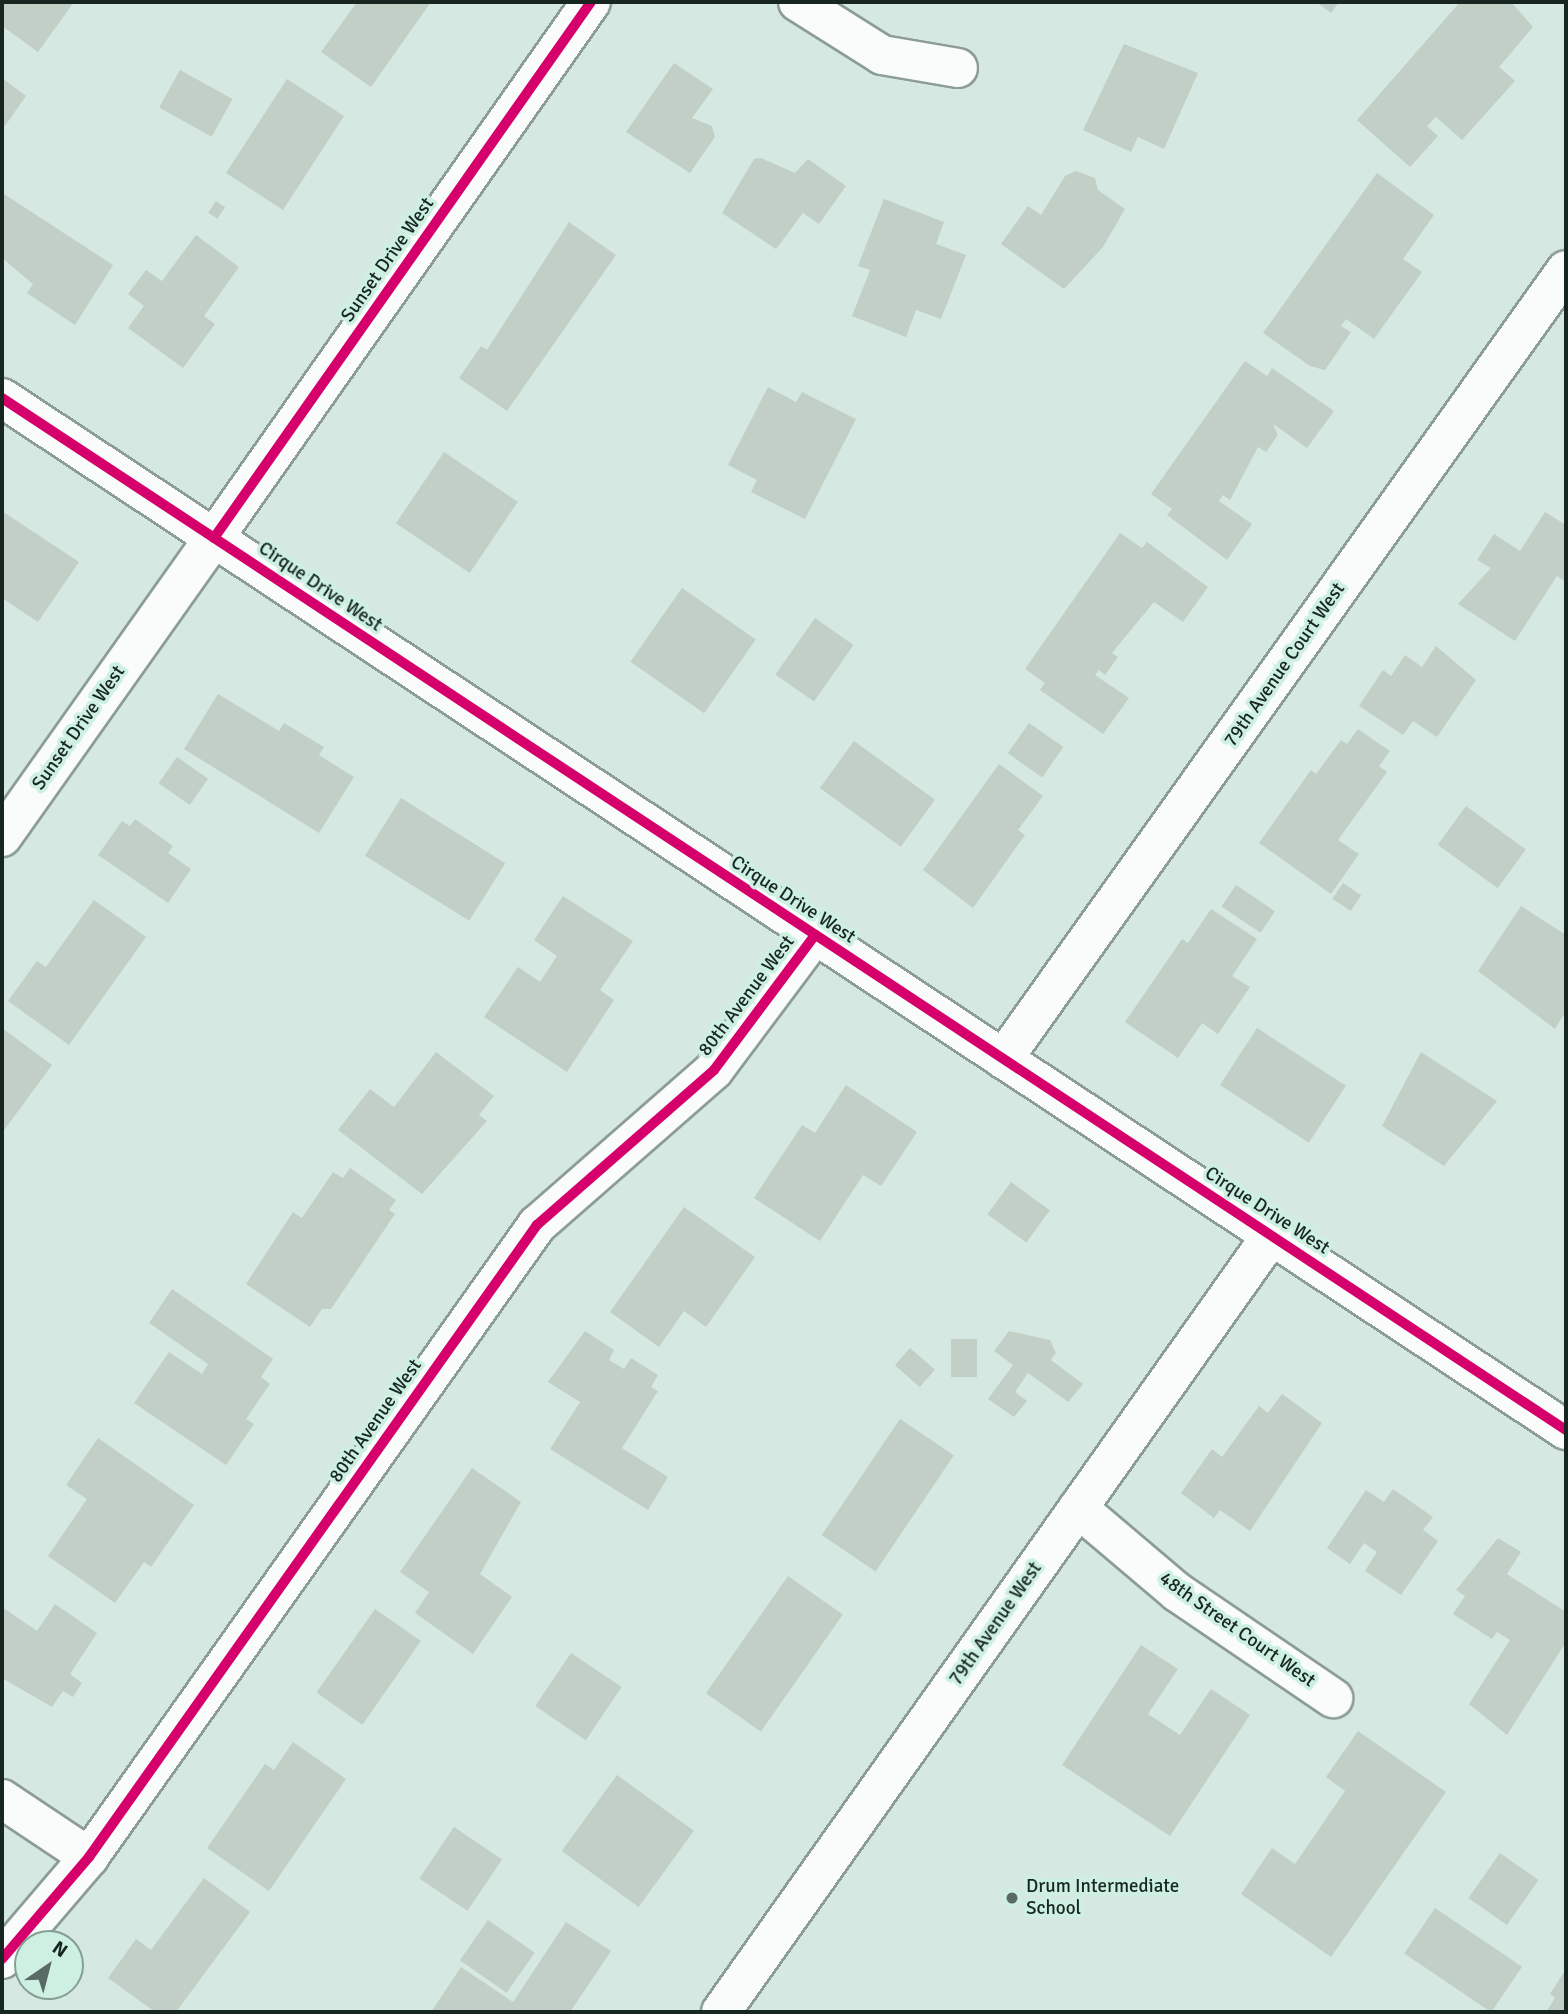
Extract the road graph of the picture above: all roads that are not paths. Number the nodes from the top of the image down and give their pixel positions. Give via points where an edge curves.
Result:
1 (591, 2) edge
2 (798, 2) edge
3 (958, 68) dead end
4 (1566, 270) edge
5 (2, 398) edge
6 (214, 538) junction
7 (2, 837) edge
8 (815, 935) junction
9 (1003, 1059) junction
10 (1271, 1236) junction
11 (1566, 1430) edge
12 (1078, 1508) junction
13 (1334, 1698) dead end
14 (2, 1799) edge
15 (89, 1857) junction
16 (2, 1959) edge
17 (721, 2012) edge

1 - 6 street, Sunset Drive West
2 - 3 street via 882,55
4 - 9 street, 79th Avenue Court West
5 - 6 street, Cirque Drive West
6 - 7 street, Sunset Drive West
6 - 8 street, Cirque Drive West
8 - 9 street, Cirque Drive West
8 - 15 street, 80th Avenue West via 714,1070 537,1225
9 - 10 street, Cirque Drive West
10 - 11 street, Cirque Drive West
10 - 12 street, 79th Avenue West
12 - 13 street, 48th Street Court West via 1177,1592
12 - 17 street, 79th Avenue West
14 - 15 street
15 - 16 street, 80th Avenue West

